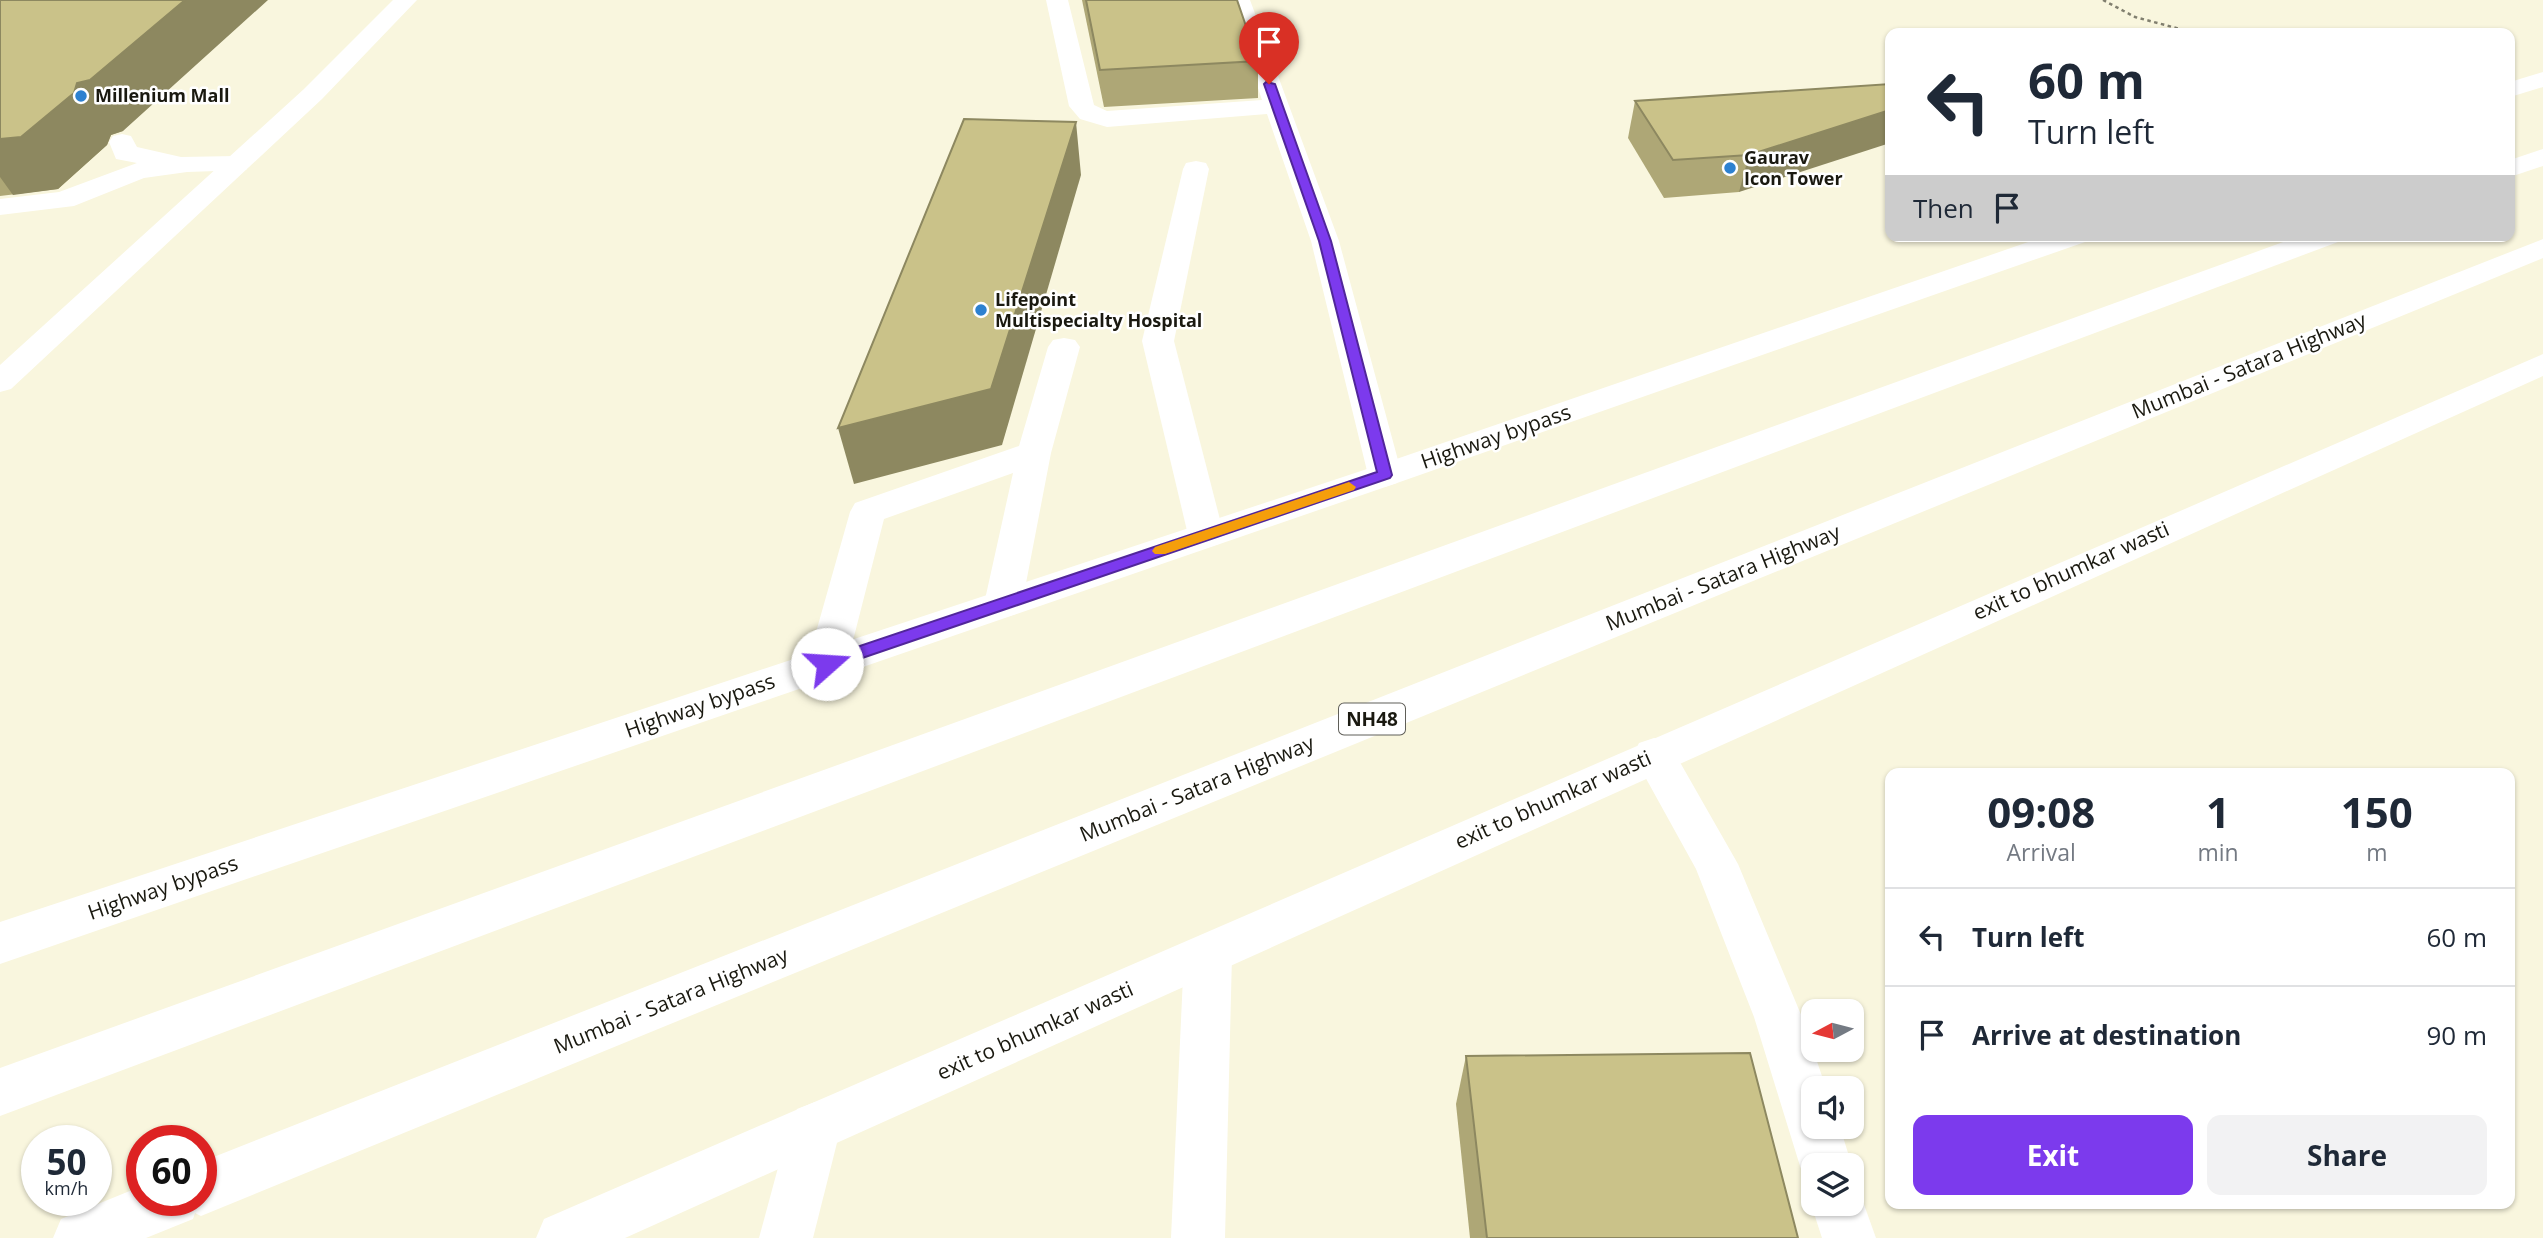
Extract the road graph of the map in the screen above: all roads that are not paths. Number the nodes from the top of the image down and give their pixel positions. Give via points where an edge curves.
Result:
1 (406, 0) edge
2 (1057, 0) edge
3 (1239, 0) edge
4 (2543, 79) edge
5 (2515, 88) edge
6 (1277, 106) junction
7 (122, 142) dead end
8 (2543, 157) edge
9 (187, 164) junction
10 (237, 164) junction
11 (2515, 168) edge
12 (1196, 169) dead end
13 (0, 207) edge
14 (2058, 242) edge
15 (2312, 242) edge
16 (2543, 248) edge
17 (1064, 347) dead end
18 (2543, 364) edge
19 (0, 382) edge
20 (1034, 453) junction
21 (1385, 475) junction
22 (1206, 535) junction
23 (1003, 604) junction
24 (827, 664) junction
25 (1654, 754) junction
26 (0, 943) edge
27 (1208, 955) junction
28 (1801, 1089) edge
29 (0, 1092) edge
30 (815, 1127) junction
31 (217, 1183) edge
32 (134, 1216) edge
33 (1842, 1216) edge
34 (80, 1238) edge
35 (563, 1238) edge
36 (786, 1238) edge
37 (1198, 1238) edge
38 (1849, 1238) edge

1 - 10 main road
2 - 6 main road via 1082,106 1094,117
3 - 6 main road
4 - 5 main road
6 - 21 main road via 1325,241
7 - 9 main road via 125,153
8 - 11 main road
9 - 10 main road
9 - 13 main road via 138,171 64,200
10 - 19 main road
12 - 22 main road via 1158,341
14 - 21 main road, Highway bypass
15 - 29 main road
16 - 31 main road, Mumbai - Satara Highway / NH48
17 - 20 main road
18 - 25 main road, exit to bhumkar wasti
20 - 23 main road
20 - 24 main road via 868,512
21 - 22 main road, Highway bypass
22 - 23 main road, Highway bypass
23 - 24 main road, Highway bypass
24 - 26 main road, Highway bypass
25 - 27 main road, exit to bhumkar wasti
25 - 28 main road via 1716,864 1778,1017
27 - 30 main road, exit to bhumkar wasti
27 - 37 main road
30 - 35 main road, exit to bhumkar wasti
30 - 36 main road
32 - 34 main road
33 - 38 main road

